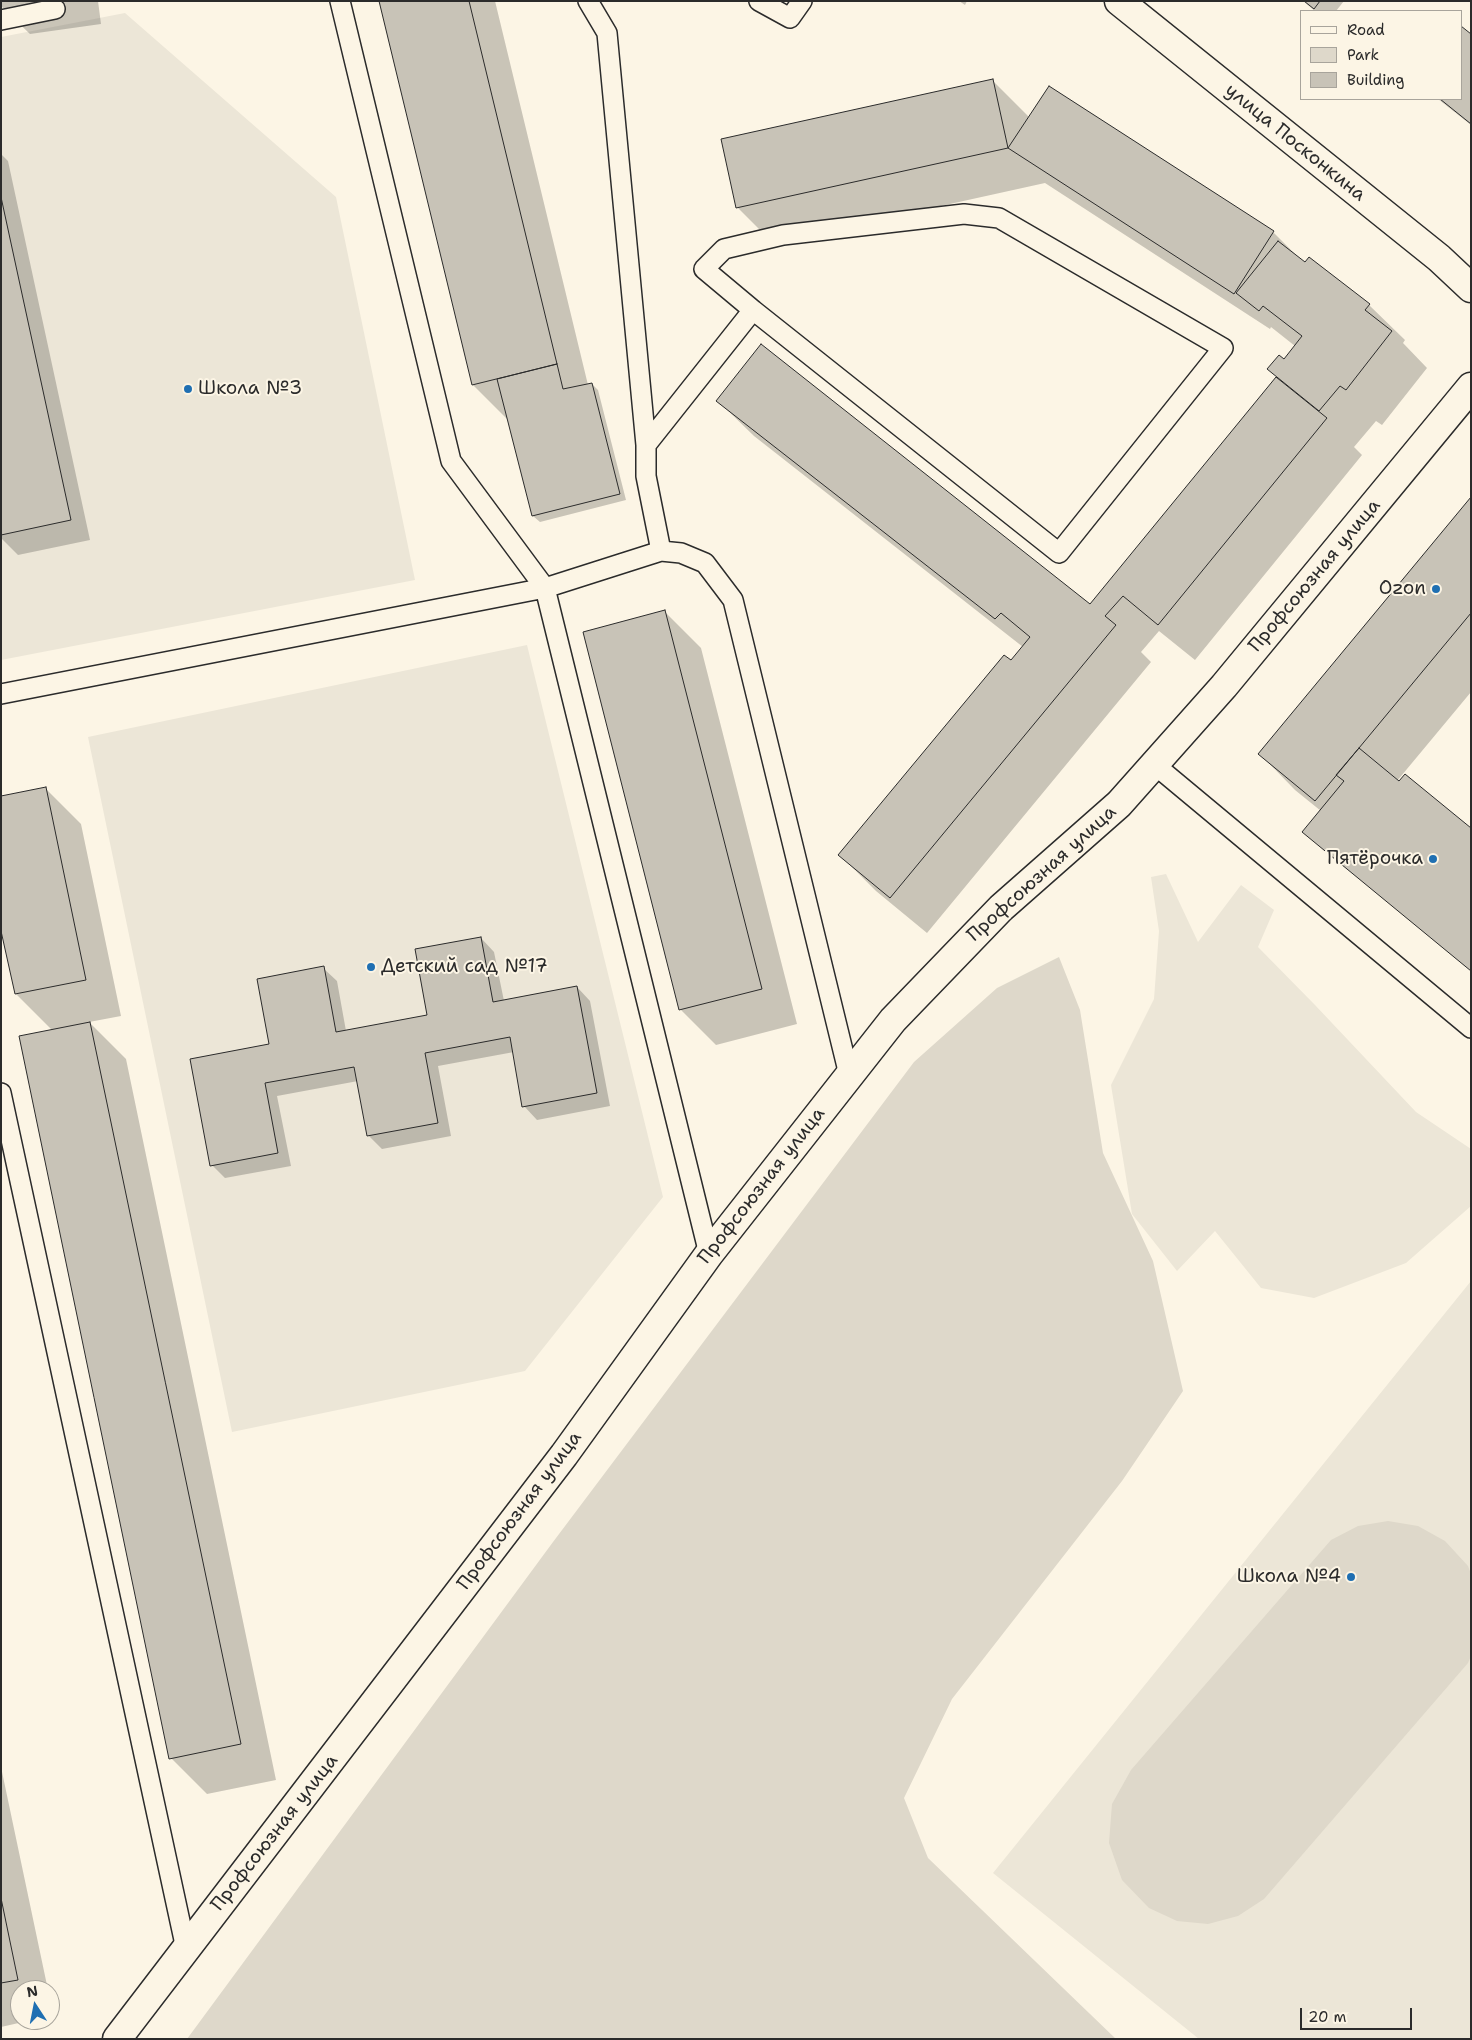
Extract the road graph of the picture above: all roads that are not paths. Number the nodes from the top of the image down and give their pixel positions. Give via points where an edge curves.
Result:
1 (340, 1) edge
2 (588, 1) edge
3 (759, 1) edge
4 (802, 1) edge
5 (1118, 1) edge
6 (55, 9) dead end
7 (1, 20) edge
8 (1471, 288) edge
9 (753, 310) junction
10 (1471, 387) edge
11 (646, 445) junction
12 (661, 551) junction
13 (545, 588) junction
14 (1, 694) edge
15 (1155, 765) junction
16 (1471, 1028) edge
17 (850, 1075) junction
18 (1, 1093) edge
19 (709, 1254) junction
20 (186, 1949) junction
21 (116, 2039) edge

1 - 13 lane via 451,461
2 - 11 lane via 607,33
3 - 4 lane via 790,18
5 - 8 street, улица Посконкина
6 - 7 lane
9 - 9 lane via 704,269 724,249 783,235 964,214 999,218 1223,348 1058,553
9 - 11 lane
10 - 15 street, Профсоюзная улица via 1237,671
11 - 12 lane via 646,476
12 - 13 lane
12 - 17 lane via 681,553 705,563 733,600
13 - 14 lane
13 - 19 lane
15 - 16 lane
15 - 17 street, Профсоюзная улица via 1120,804 1001,908 893,1020
17 - 19 street, Профсоюзная улица
18 - 20 lane
19 - 20 street, Профсоюзная улица via 564,1455
20 - 21 street, Профсоюзная улица

